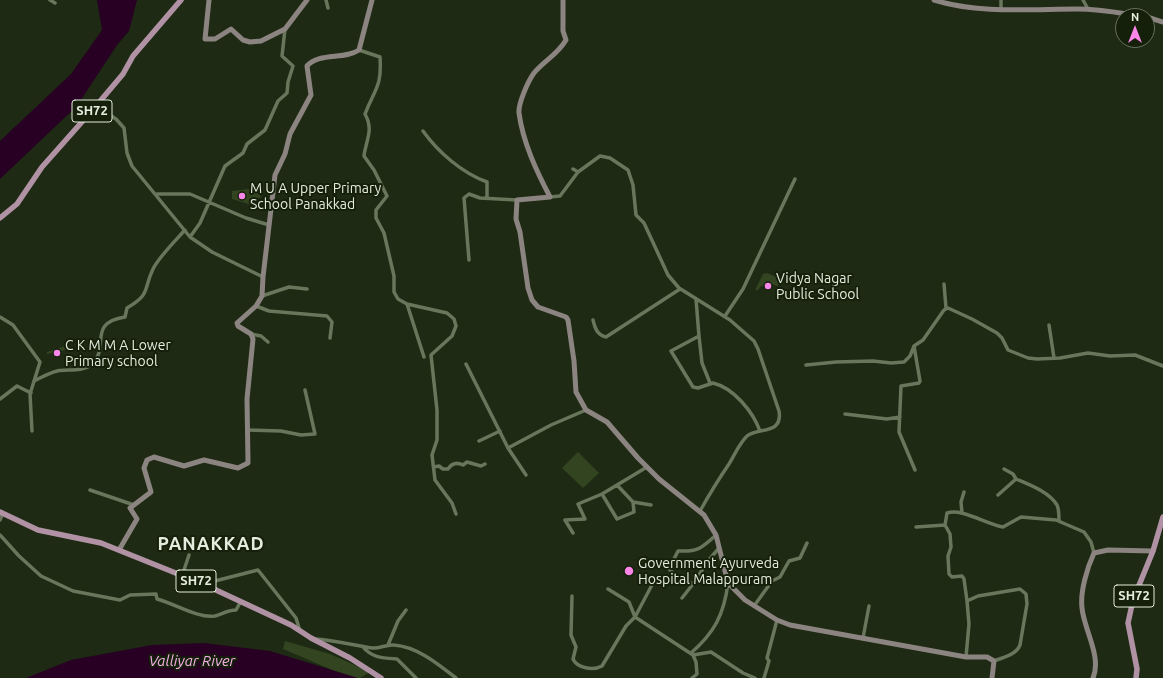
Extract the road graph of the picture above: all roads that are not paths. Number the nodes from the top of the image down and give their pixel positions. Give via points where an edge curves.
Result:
1 (50, 0) edge
2 (181, 0) edge
3 (209, 0) edge
4 (307, 0) edge
5 (326, 0) edge
6 (372, 0) edge
7 (563, 0) edge
8 (934, 0) edge
9 (1001, 0) edge
10 (1083, 0) edge
11 (55, 4) dead end
12 (328, 8) dead end
13 (1002, 8) junction
14 (1088, 10) junction
15 (1115, 13) edge
16 (285, 29) junction
17 (359, 50) junction
18 (96, 106) junction
19 (423, 131) dead end
20 (573, 169) dead end
21 (578, 172) junction
22 (795, 178) dead end
23 (157, 194) junction
24 (550, 197) junction
25 (487, 198) junction
26 (517, 200) junction
27 (210, 202) junction
28 (0, 218) edge
29 (269, 225) junction
30 (185, 230) junction
31 (190, 237) junction
32 (469, 260) dead end
33 (262, 277) junction
34 (944, 284) dead end
35 (307, 289) dead end
36 (680, 289) junction
37 (262, 296) junction
38 (696, 299) junction
39 (407, 304) junction
40 (256, 306) junction
41 (946, 308) junction
42 (0, 316) edge
43 (725, 316) junction
44 (593, 320) dead end
45 (1049, 324) dead end
46 (251, 334) junction
47 (699, 336) junction
48 (330, 338) dead end
49 (268, 342) dead end
50 (914, 346) junction
51 (424, 357) dead end
52 (1054, 358) junction
53 (466, 364) dead end
54 (806, 365) dead end
55 (1163, 366) edge
56 (34, 381) junction
57 (710, 383) junction
58 (305, 390) dead end
59 (30, 393) junction
60 (0, 399) edge
61 (586, 410) junction
62 (845, 414) dead end
63 (900, 417) junction
64 (247, 430) junction
65 (32, 431) dead end
66 (500, 431) junction
67 (760, 431) junction
68 (479, 442) dead end
69 (508, 448) junction
70 (485, 464) dead end
71 (434, 467) junction
72 (647, 467) junction
73 (1004, 469) dead end
74 (915, 470) dead end
75 (526, 475) dead end
76 (1016, 479) junction
77 (617, 485) junction
78 (90, 490) dead end
79 (964, 492) dead end
80 (602, 494) junction
81 (998, 494) dead end
82 (633, 502) junction
83 (134, 505) junction
84 (651, 505) dead end
85 (700, 511) junction
86 (1, 512) edge
87 (962, 513) junction
88 (456, 514) dead end
89 (1163, 517) edge
90 (0, 520) edge
91 (1059, 521) junction
92 (945, 525) junction
93 (916, 527) dead end
94 (573, 533) dead end
95 (0, 535) edge
96 (716, 535) junction
97 (807, 543) dead end
98 (720, 547) junction
99 (119, 550) junction
100 (1153, 551) junction
101 (1094, 553) junction
102 (189, 555) dead end
103 (182, 576) junction
104 (653, 582) dead end
105 (728, 583) junction
106 (203, 584) junction
107 (693, 584) junction
108 (608, 589) dead end
109 (572, 596) dead end
110 (682, 598) dead end
111 (241, 601) junction
112 (967, 601) junction
113 (754, 606) junction
114 (868, 606) dead end
115 (406, 610) dead end
116 (635, 616) junction
117 (777, 620) junction
118 (301, 632) junction
119 (311, 638) junction
120 (863, 638) junction
121 (388, 645) junction
122 (362, 646) junction
123 (692, 654) junction
124 (966, 657) junction
125 (994, 661) junction
126 (381, 678) edge
127 (416, 678) edge
128 (456, 678) edge
129 (692, 678) edge
130 (755, 678) edge
131 (764, 678) edge
132 (992, 678) edge
133 (1093, 678) edge
134 (1136, 678) edge

1 - 11 street
2 - 18 main road, SH72 via 133,56 123,74
3 - 16 street via 205,39 215,39 231,29 243,40 261,41
4 - 16 street
5 - 12 street
6 - 17 street
7 - 24 street via 563,32 566,40 562,48 534,73 519,112 532,160
8 - 13 street via 966,7
9 - 13 street
10 - 14 street
13 - 14 street
14 - 15 street
16 - 27 street via 282,56 293,66 287,93 278,102 264,130 247,144 243,153 225,166
17 - 29 street via 349,55 322,58 310,62 307,66 310,95 290,134 285,154 275,175
17 - 39 street via 380,57 381,74 378,87 365,114 370,133 364,156 387,196 376,210 376,218 384,233 394,276 394,292 398,299
18 - 23 street via 116,119 124,128 132,166
18 - 28 main road, SH72 via 42,167 17,204
19 - 25 street via 463,171 487,182
20 - 21 street
21 - 24 street via 560,196
21 - 36 street via 600,156 610,158 628,170 633,185 636,215 644,223 668,275
22 - 43 street via 743,289
23 - 27 street via 190,194
23 - 30 street
24 - 26 street
25 - 26 street
25 - 32 street via 469,194 464,198
26 - 61 street via 516,219 528,288 532,300 538,307 566,317 574,361 576,392
27 - 29 street
27 - 31 street via 200,224
29 - 33 street
30 - 31 street
30 - 56 street via 153,268 144,297 127,308 125,317 110,320 104,326 99,354 91,365 80,369 57,371
31 - 33 street via 212,252
33 - 37 street
34 - 41 street
35 - 37 street via 290,287
36 - 38 street
36 - 44 street via 606,337 601,336 596,330
37 - 40 street
38 - 43 street
38 - 47 street
39 - 51 street
39 - 71 street via 447,313 454,318 456,326 452,336 432,355 437,410 437,440 432,455
40 - 46 street via 237,322 240,328
40 - 48 street via 269,311 326,316 332,322
41 - 50 street via 923,340
41 - 52 street via 991,330 1013,353 1028,358
42 - 56 street via 18,330 40,362
43 - 67 street via 756,345 778,407 780,415 777,424 768,430
45 - 52 street
46 - 49 street via 261,336
46 - 64 street via 254,343 247,399
47 - 57 street via 702,363
47 - 57 street via 671,351 692,387 698,388
50 - 54 street via 904,362
50 - 63 street via 920,381 901,386
52 - 55 street via 1088,353 1110,356 1135,355
53 - 66 street
56 - 59 street
57 - 67 street via 735,395
58 - 64 street via 315,434
59 - 60 street via 17,386
59 - 65 street
61 - 69 street via 551,424
61 - 72 street via 614,427
62 - 63 street via 887,419
63 - 74 street via 899,432
64 - 83 street via 248,463 238,468 204,460 184,466 154,457 148,460 144,468 151,492
66 - 68 street
66 - 69 street
67 - 85 street via 748,436 740,444
69 - 75 street
70 - 71 street via 481,466 467,462 464,465 451,465 448,469
71 - 88 street via 435,480 452,503
72 - 77 street
72 - 85 street via 674,493
73 - 76 street
76 - 81 street
76 - 91 street via 1049,496 1058,506
77 - 80 street
77 - 82 street
78 - 83 street
79 - 87 street via 961,502
80 - 82 street via 617,519 634,512
80 - 94 street via 578,504 585,519 565,520
82 - 84 street
83 - 99 street via 130,508 137,519
85 - 96 street
86 - 90 street
86 - 99 main road, SH72 via 38,530 101,543
87 - 91 street via 1004,527 1021,517
87 - 92 street via 947,513
89 - 100 main road, SH72
91 - 101 street via 1084,532 1092,542
92 - 93 street
92 - 112 street via 950,534 949,574 952,577 962,576 964,579
95 - 111 street via 18,556 41,576 73,591 120,600 130,595 156,594 157,599 193,613 213,616 236,610
96 - 98 street
96 - 107 street via 701,549 691,552 678,551 669,569 676,576
97 - 113 street via 800,558 789,561 780,577 772,581
98 - 105 street
98 - 107 street
99 - 103 main road, SH72
100 - 101 street via 1108,550
100 - 134 main road, SH72 via 1133,600 1128,623 1137,669
101 - 133 street via 1087,568 1082,608 1095,657
102 - 103 street
103 - 106 main road, SH72
104 - 116 street
105 - 113 street
105 - 123 street via 726,604 718,623
106 - 111 main road, SH72
106 - 118 street via 258,570 296,618
107 - 110 street
108 - 116 street via 629,602
109 - 116 street via 571,634 576,648 573,659 577,665 591,669 602,666 626,626
111 - 118 main road, SH72
112 - 124 street via 969,624
112 - 125 street via 978,596 1015,589 1020,589 1026,594 1023,635 1018,650
113 - 117 street
114 - 120 street
115 - 121 street via 398,620
116 - 123 street
117 - 120 street via 790,626
117 - 131 street
118 - 119 main road, SH72
119 - 122 street
119 - 126 main road, SH72
120 - 124 street
121 - 122 street via 376,648
121 - 128 street via 414,650
122 - 127 street via 369,654 379,658 397,659
123 - 129 street via 696,662 696,674
123 - 130 street via 711,652
124 - 125 street via 987,657
125 - 132 street

